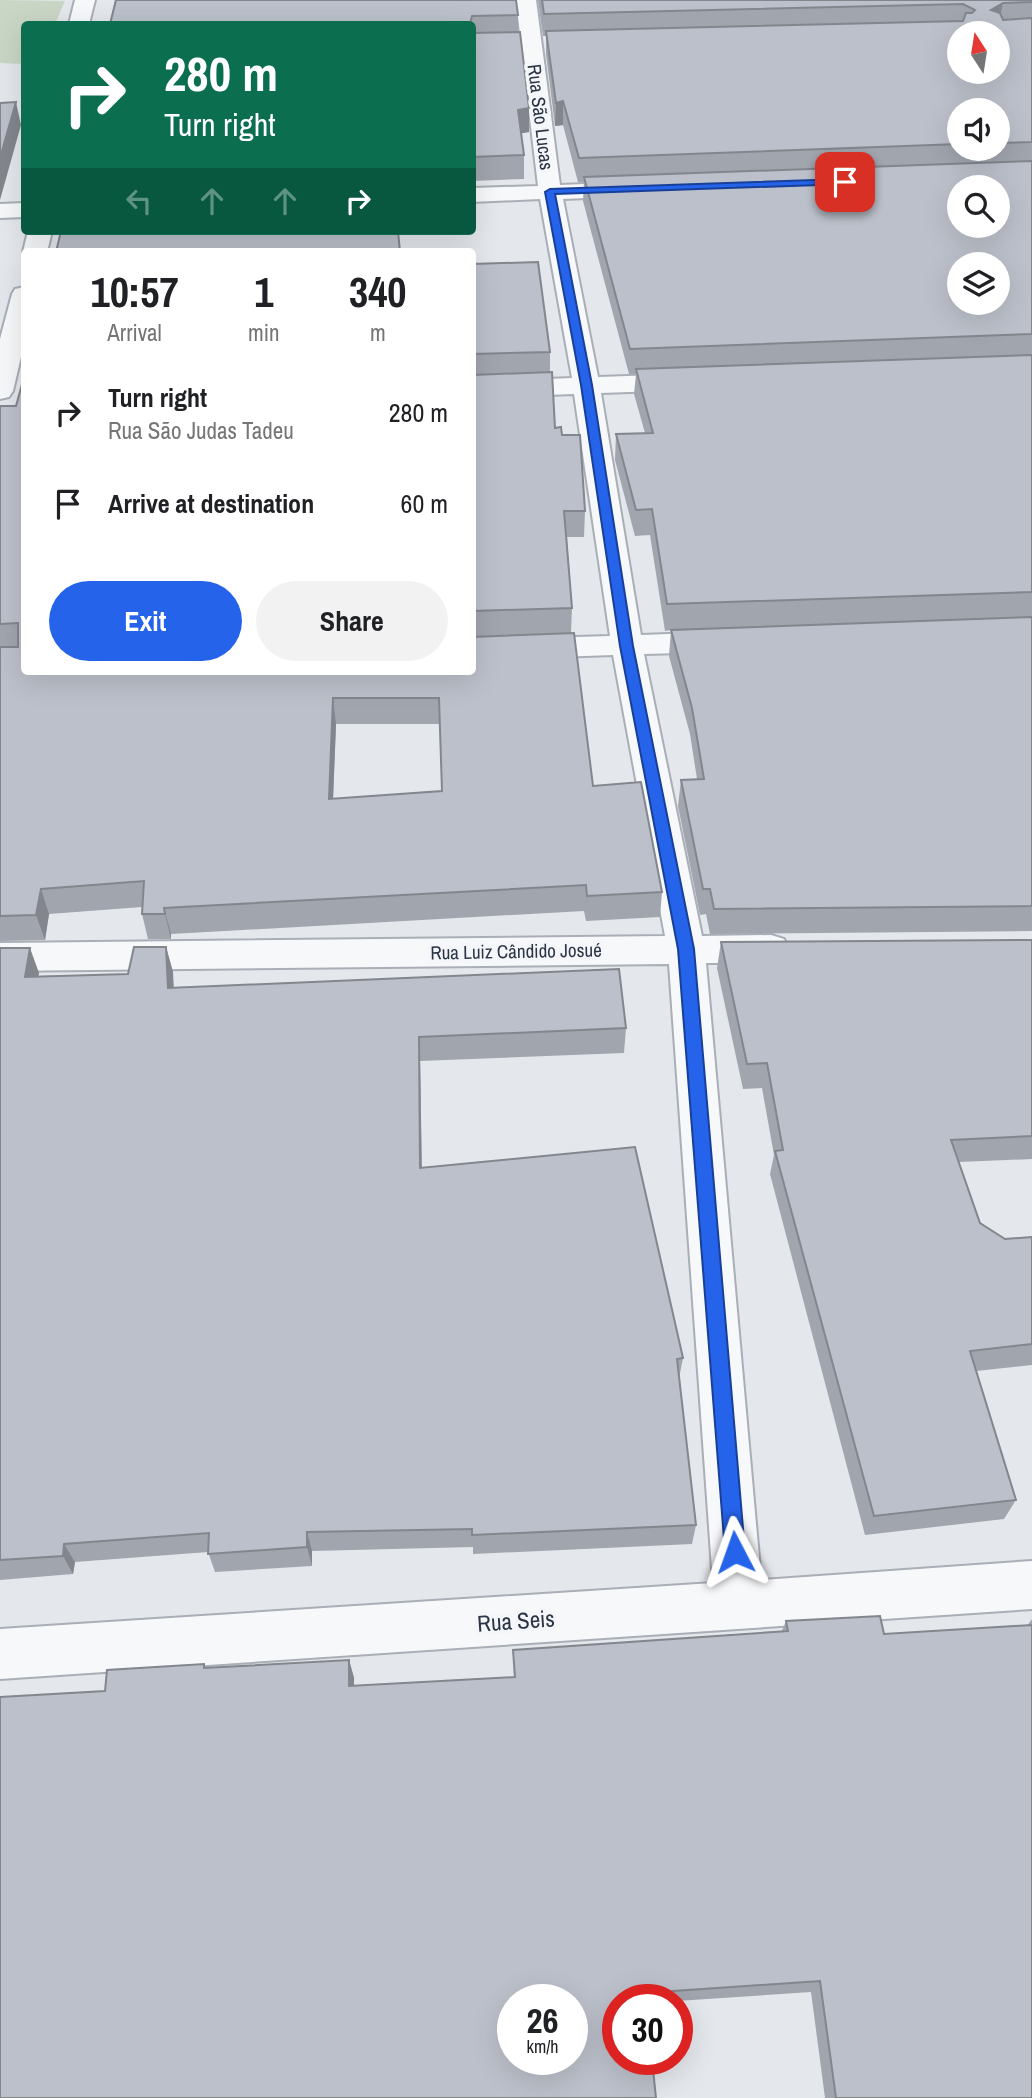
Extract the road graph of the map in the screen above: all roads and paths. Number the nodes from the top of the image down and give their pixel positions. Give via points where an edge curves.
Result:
1 (85, 0) edge
2 (526, 0) edge
3 (80, 21) edge
4 (660, 188) edge
5 (550, 192) junction
6 (476, 195) edge
7 (21, 210) edge
8 (0, 211) edge
9 (21, 306) edge
10 (712, 381) edge
11 (586, 385) junction
12 (476, 390) edge
13 (0, 391) edge
14 (21, 407) edge
15 (0, 408) edge
16 (752, 641) edge
17 (626, 646) junction
18 (476, 650) edge
19 (811, 948) edge
20 (686, 949) junction
21 (0, 957) edge
22 (1032, 1584) edge
23 (739, 1606) junction
24 (0, 1654) edge

1 - 3 street
2 - 5 street, Rua São Lucas
4 - 5 street
5 - 6 street
5 - 11 street, Rua São Lucas
7 - 8 street
9 - 13 street
10 - 11 street
11 - 12 street
11 - 17 street, Rua São Lucas
14 - 15 street
16 - 17 street
17 - 18 street
17 - 20 street, Rua São Lucas
19 - 20 street, Rua Luiz Cândido Josué
20 - 21 street, Rua Luiz Cândido Josué
20 - 23 street, Rua São Lucas
22 - 23 street, Rua Seis
23 - 24 street, Rua Seis

